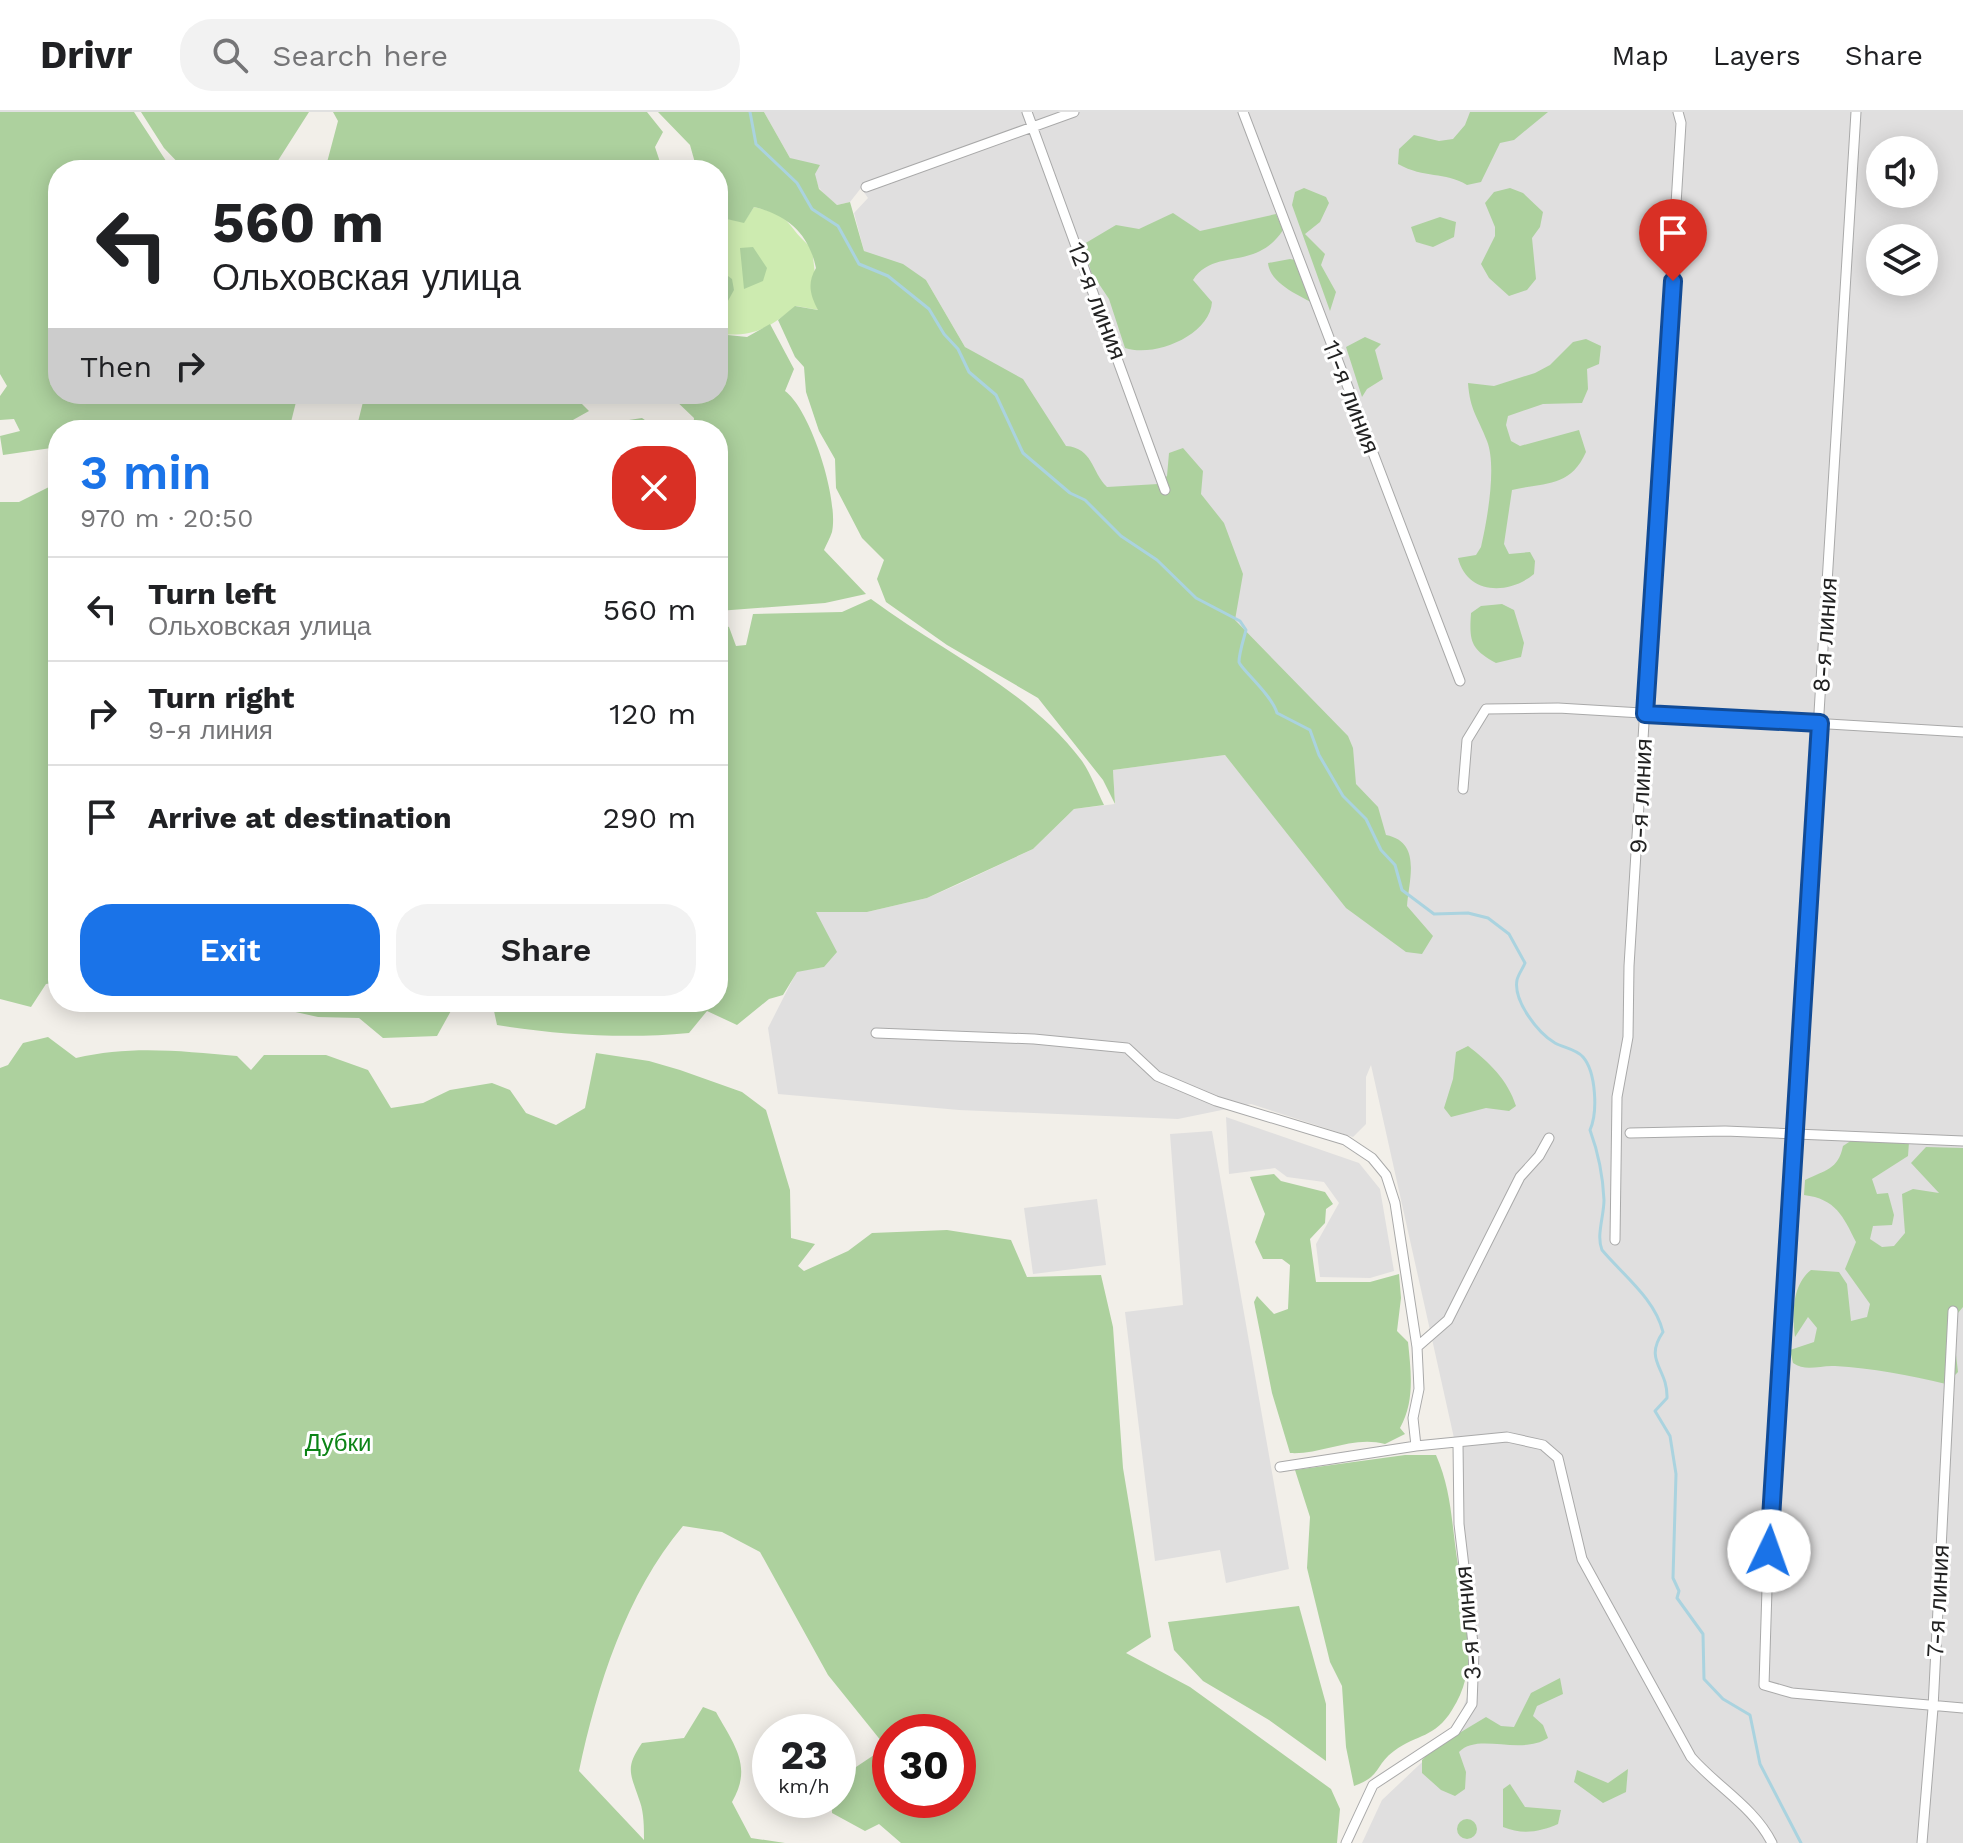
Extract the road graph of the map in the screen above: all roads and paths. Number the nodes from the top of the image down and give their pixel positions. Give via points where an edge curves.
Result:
1 (1027, 112) edge
2 (1074, 112) edge
3 (1243, 112) edge
4 (1678, 112) edge
5 (1856, 112) edge
6 (1033, 128) junction
7 (866, 187) dead end
8 (1165, 490) dead end
9 (1460, 681) dead end
10 (1645, 714) junction
11 (1820, 723) junction
12 (1963, 732) edge
13 (1463, 789) dead end
14 (876, 1033) dead end
15 (1630, 1133) dead end
16 (1793, 1134) junction
17 (1549, 1138) dead end
18 (1963, 1141) edge
19 (1615, 1240) dead end
20 (1953, 1311) dead end
21 (1417, 1347) junction
22 (1458, 1444) junction
23 (1416, 1446) junction
24 (1280, 1467) dead end
25 (1933, 1708) junction
26 (1963, 1708) edge
27 (1346, 1843) edge
28 (1772, 1843) edge
29 (1922, 1843) edge

1 - 6 street, 12-я линия
2 - 6 street
3 - 9 street, 11-я линия
4 - 10 street, 9-я линия via 1666,407
5 - 11 street, 8-я линия
6 - 7 street
6 - 8 street, 12-я линия
10 - 11 street
10 - 13 street via 1486,709 1467,740
10 - 19 street, 9-я линия via 1628,1037 1617,1097
11 - 12 street
11 - 16 street, 8-я линия
14 - 21 street via 1127,1048 1157,1076 1216,1101 1345,1140 1386,1175
15 - 16 street
16 - 18 street
16 - 25 street, 8-я линия via 1764,1685 1792,1693
17 - 21 street via 1520,1177 1448,1320
20 - 25 street, 7-я линия
21 - 23 street
22 - 23 street
22 - 27 street, 3-я линия via 1459,1524 1474,1652 1472,1704 1455,1731 1373,1785
22 - 28 street via 1507,1437 1543,1445 1558,1458 1582,1559 1691,1757 1739,1801
23 - 24 street
25 - 26 street
25 - 29 street, 7-я линия

